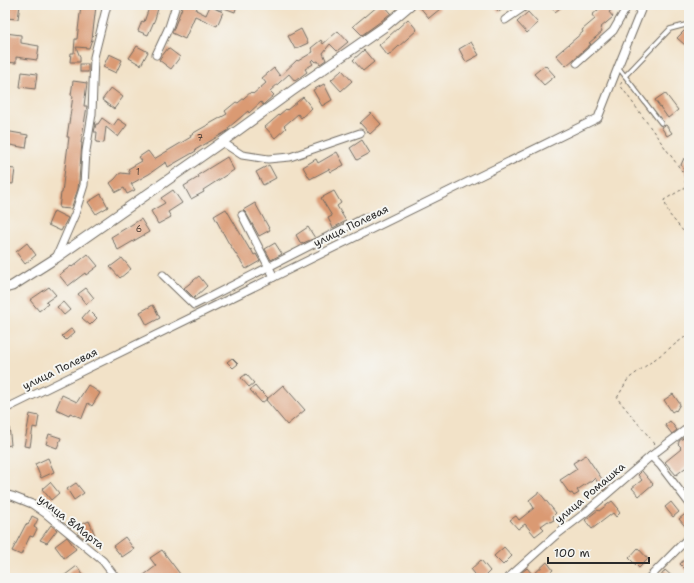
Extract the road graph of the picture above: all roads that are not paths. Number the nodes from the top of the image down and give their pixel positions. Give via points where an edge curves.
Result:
1 (107, 5) edge
2 (176, 5) edge
3 (410, 5) edge
4 (527, 5) edge
5 (628, 5) edge
6 (643, 5) edge
7 (505, 20) dead end
8 (689, 24) edge
9 (156, 55) dead end
10 (577, 63) dead end
11 (618, 67) junction
12 (625, 76) junction
13 (661, 123) dead end
14 (360, 133) dead end
15 (222, 142) junction
16 (242, 215) dead end
17 (366, 217) dead end
18 (56, 258) junction
19 (268, 267) junction
20 (163, 275) dead end
21 (274, 278) junction
22 (5, 288) edge
23 (5, 409) edge
24 (689, 427) edge
25 (651, 456) junction
26 (5, 494) edge
27 (689, 503) edge
28 (689, 537) edge
29 (116, 578) edge
30 (508, 578) edge
31 (649, 578) edge

1 - 18 street via 94,57 92,114 84,185
2 - 9 street
3 - 15 street via 384,27
4 - 7 street
5 - 10 street via 613,31
6 - 11 street, улица Полевая
8 - 12 lane via 670,29
11 - 12 lane
11 - 21 street, улица Полевая via 598,118
12 - 13 lane
14 - 15 street via 290,157 242,155
15 - 18 street
16 - 19 street
17 - 19 street
18 - 22 street
19 - 20 street via 194,305
19 - 21 street
21 - 23 street, улица Полевая
24 - 25 street, улица Ромашка
25 - 27 street
25 - 30 street, улица Ромашка
26 - 29 street, улица 8Марта via 32,504 45,513 103,561
28 - 31 street

